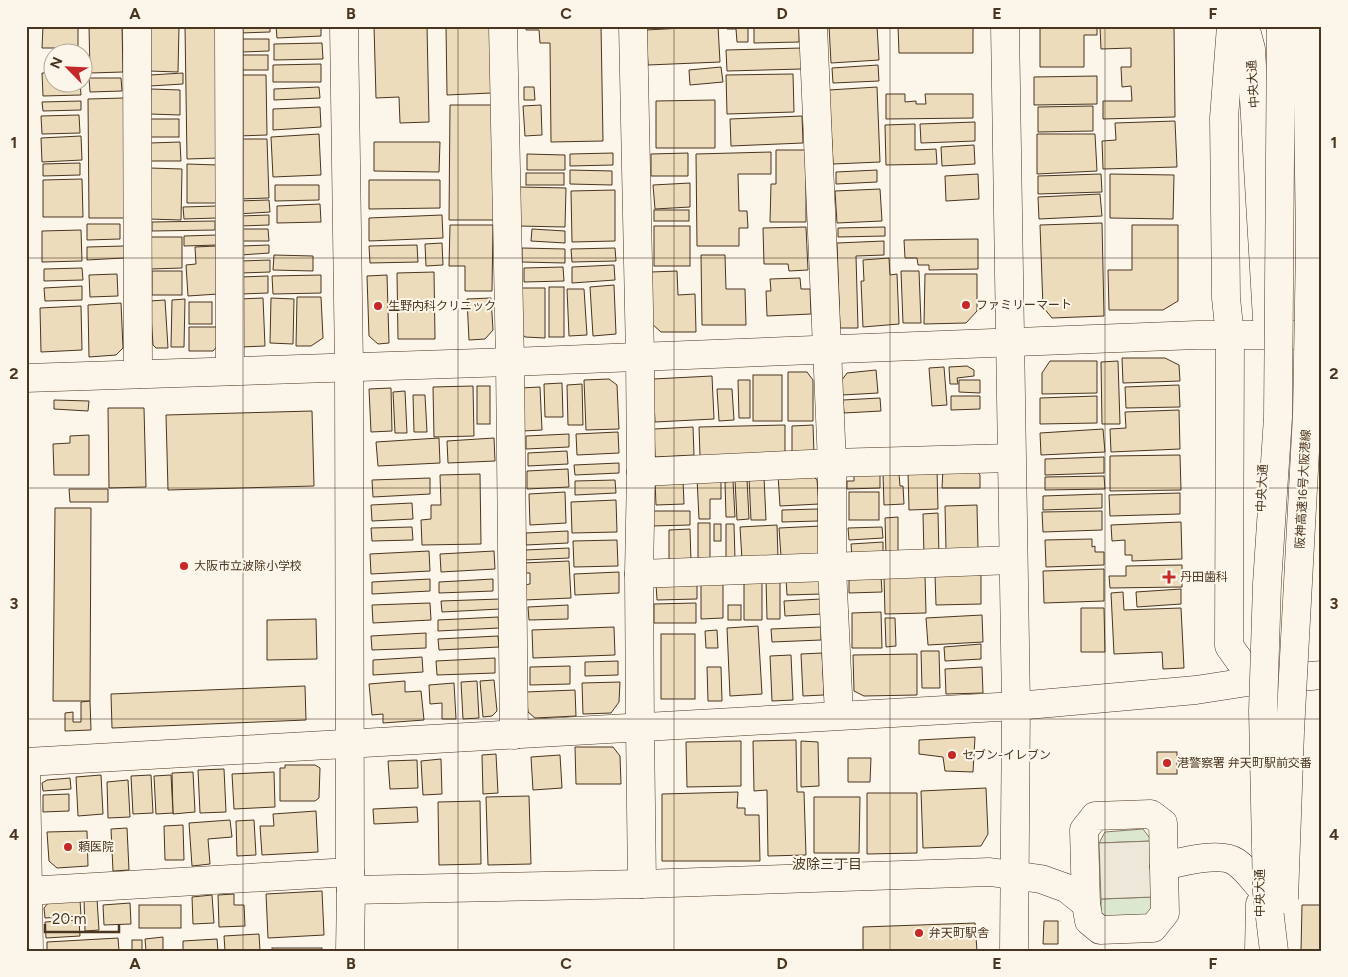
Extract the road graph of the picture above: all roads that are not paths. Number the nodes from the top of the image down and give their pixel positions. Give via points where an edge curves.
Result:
1 (137, 26) edge
2 (229, 26) edge
3 (344, 26) edge
4 (504, 26) edge
5 (634, 26) edge
6 (813, 26) edge
7 (1005, 26) edge
8 (1232, 26) edge
9 (1245, 26) edge
10 (1281, 26) edge
11 (1306, 26) edge
12 (1268, 335) junction
13 (1322, 335) edge
14 (1230, 336) junction
15 (1010, 341) junction
16 (826, 349) junction
17 (640, 356) junction
18 (510, 362) junction
19 (349, 367) junction
20 (230, 371) junction
21 (138, 374) junction
22 (26, 378) edge
23 (1011, 458) junction
24 (832, 464) junction
25 (642, 472) junction
26 (1013, 560) junction
27 (832, 568) junction
28 (639, 574) junction
29 (1322, 675) edge
30 (1254, 680) junction
31 (1016, 706) junction
32 (839, 716) junction
33 (640, 728) junction
34 (514, 735) junction
35 (349, 743) junction
36 (26, 762) edge
37 (26, 769) edge
38 (1084, 853) junction
39 (1164, 866) junction
40 (1028, 877) junction
41 (350, 881) junction
42 (642, 884) junction
43 (1260, 887) junction
44 (27, 891) edge
45 (1086, 904) junction
46 (29, 951) edge
47 (350, 951) edge
48 (1014, 951) edge
49 (1259, 951) edge
50 (1274, 951) edge
51 (1283, 951) edge

1 - 21 main road
2 - 20 main road
3 - 19 main road
4 - 18 main road
5 - 17 main road
6 - 16 main road
7 - 15 main road
8 - 14 main road via 1224,118 1226,298
9 - 12 main road, 中央大通 via 1250,49
10 - 50 main road, bridge via 1278,417 1263,711 1267,892
11 - 51 main road, 阪神高速16号大阪港線, bridge via 1310,245 1307,414 1290,732
12 - 13 main road
12 - 14 main road
12 - 30 main road, 中央大通
14 - 15 main road
14 - 30 main road via 1229,646
15 - 16 main road
15 - 23 main road
16 - 17 main road
16 - 24 main road
17 - 18 main road
17 - 25 main road
18 - 19 main road
18 - 34 main road
19 - 20 main road
19 - 35 main road
20 - 21 main road
21 - 22 main road
23 - 24 main road
23 - 26 main road
24 - 25 main road
24 - 27 main road
25 - 28 main road
26 - 27 main road
26 - 31 main road
27 - 28 main road
27 - 32 main road
28 - 33 main road
29 - 30 main road
30 - 31 main road via 1196,690
30 - 43 main road, 中央大通
31 - 32 main road
31 - 40 main road
32 - 33 main road
33 - 34 main road
33 - 42 main road
34 - 35 main road
35 - 36 main road
35 - 41 main road
37 - 44 main road
38 - 39 main road via 1084,830 1096,816 1151,814 1163,823
38 - 40 main road via 1066,868
38 - 45 main road
39 - 43 main road via 1196,858 1226,858 1238,862
39 - 45 main road via 1165,914 1153,928 1100,930 1089,921
40 - 42 main road via 990,872
40 - 45 main road via 1066,888
40 - 48 main road
41 - 42 main road
41 - 44 main road
41 - 47 main road
43 - 49 main road, 中央大通
44 - 46 main road

